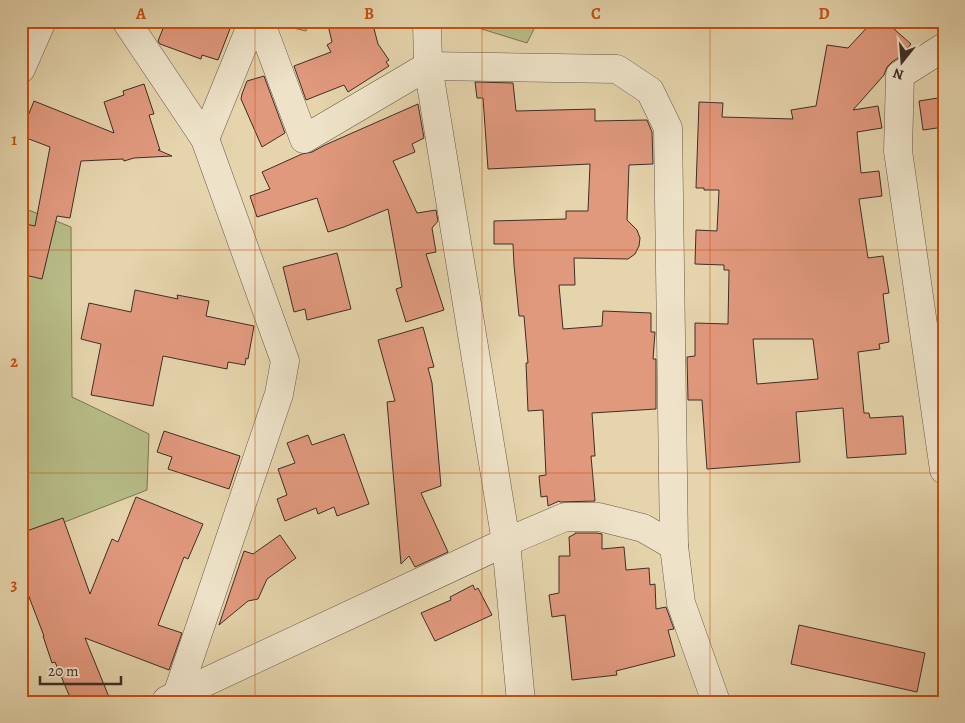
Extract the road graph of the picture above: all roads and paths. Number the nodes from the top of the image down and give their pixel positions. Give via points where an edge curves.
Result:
1 (42, 21) edge
2 (126, 21) edge
3 (253, 21) edge
4 (260, 21) edge
5 (428, 21) edge
6 (944, 47) edge
7 (428, 66) junction
8 (21, 69) edge
9 (205, 139) junction
10 (944, 470) edge
11 (506, 542) junction
12 (674, 546) junction
13 (170, 698) edge
14 (521, 702) edge
15 (716, 702) edge

1 - 8 street
2 - 9 street
3 - 9 street
4 - 7 street via 304,139
5 - 7 street
6 - 10 street via 900,76 898,151
7 - 11 street
7 - 12 street via 617,69 650,91 668,128
9 - 13 street via 285,361 279,394
11 - 12 street via 565,517 599,517 643,528
11 - 13 street
11 - 14 street
12 - 15 street via 681,602

